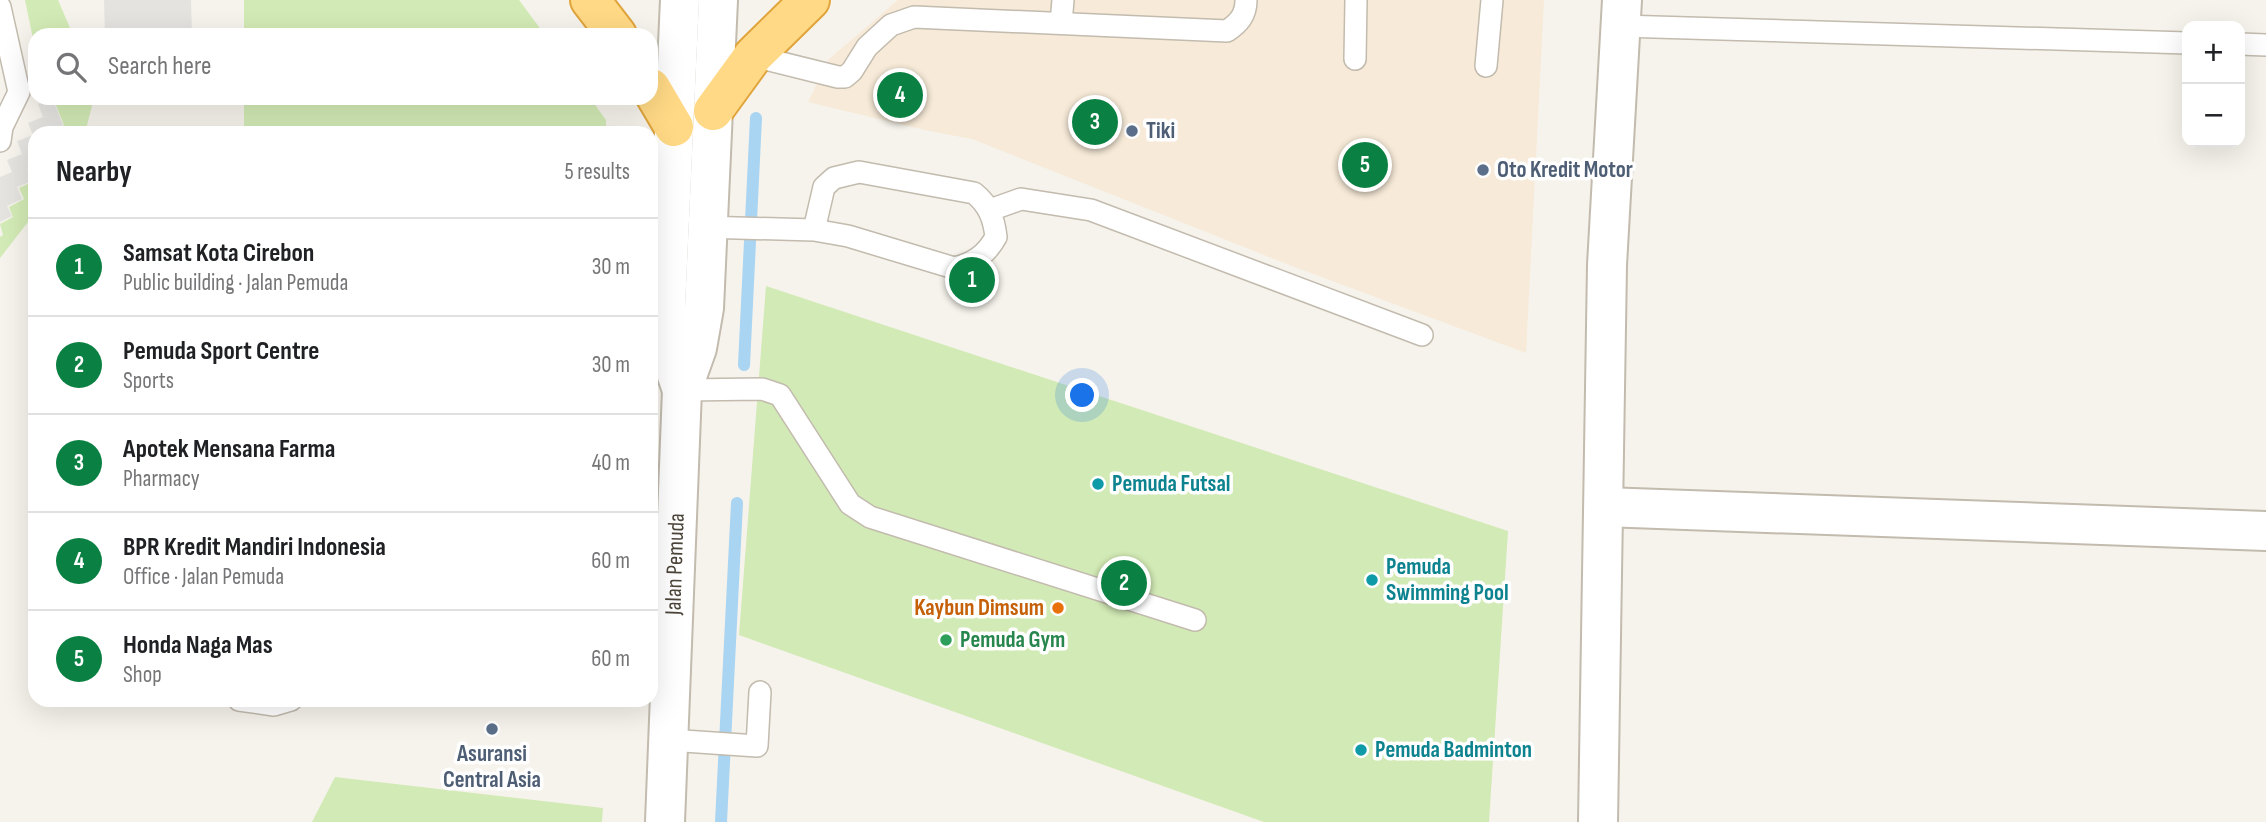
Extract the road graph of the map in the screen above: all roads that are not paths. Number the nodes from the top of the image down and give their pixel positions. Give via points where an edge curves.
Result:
1 (590, 0) edge
2 (680, 0) edge
3 (718, 0) edge
4 (810, 0) edge
5 (1063, 0) edge
6 (1246, 0) edge
7 (1356, 0) edge
8 (1492, 0) edge
9 (0, 7) edge
10 (950, 9) edge
11 (1621, 13) edge
12 (1061, 23) junction
13 (612, 28) edge
14 (2182, 43) edge
15 (2245, 44) edge
16 (2266, 45) edge
17 (753, 56) junction
18 (1355, 59) dead end
19 (1486, 66) dead end
20 (658, 100) edge
21 (713, 111) junction
22 (674, 127) junction
23 (0, 131) edge
24 (989, 210) junction
25 (670, 226) junction
26 (723, 228) junction
27 (814, 230) junction
28 (1422, 335) dead end
29 (682, 390) junction
30 (1604, 507) junction
31 (2266, 531) edge
32 (1195, 620) dead end
33 (661, 661) edge
34 (760, 692) dead end
35 (668, 740) junction
36 (665, 822) edge
37 (1598, 822) edge

1 - 13 highway
2 - 22 street, Jalan Pemuda
3 - 21 street, Jalan Pemuda
4 - 17 highway
5 - 12 lane
6 - 12 lane via 1242,18 1227,31
7 - 18 lane
8 - 19 lane
9 - 23 lane via 19,92
10 - 12 lane
10 - 17 lane via 891,25 845,76
11 - 14 lane
11 - 30 street via 1607,264
15 - 16 lane
17 - 21 highway
20 - 22 highway
21 - 26 street, Jalan Pemuda
22 - 25 street, Jalan Pemuda
24 - 27 lane via 974,193 859,172 834,178 824,187
24 - 27 lane via 996,237 991,246 970,265 954,268
24 - 28 lane via 1021,199 1091,209
25 - 26 lane
25 - 29 street, Jalan Pemuda via 667,346
26 - 27 lane
26 - 29 street, Jalan Pemuda via 697,348
29 - 32 lane via 762,389 780,396 850,504 870,517
29 - 33 street, Jalan Pemuda
30 - 31 street
30 - 37 street
33 - 35 street, Jalan Pemuda
34 - 35 lane via 757,746
35 - 36 street, Jalan Pemuda

